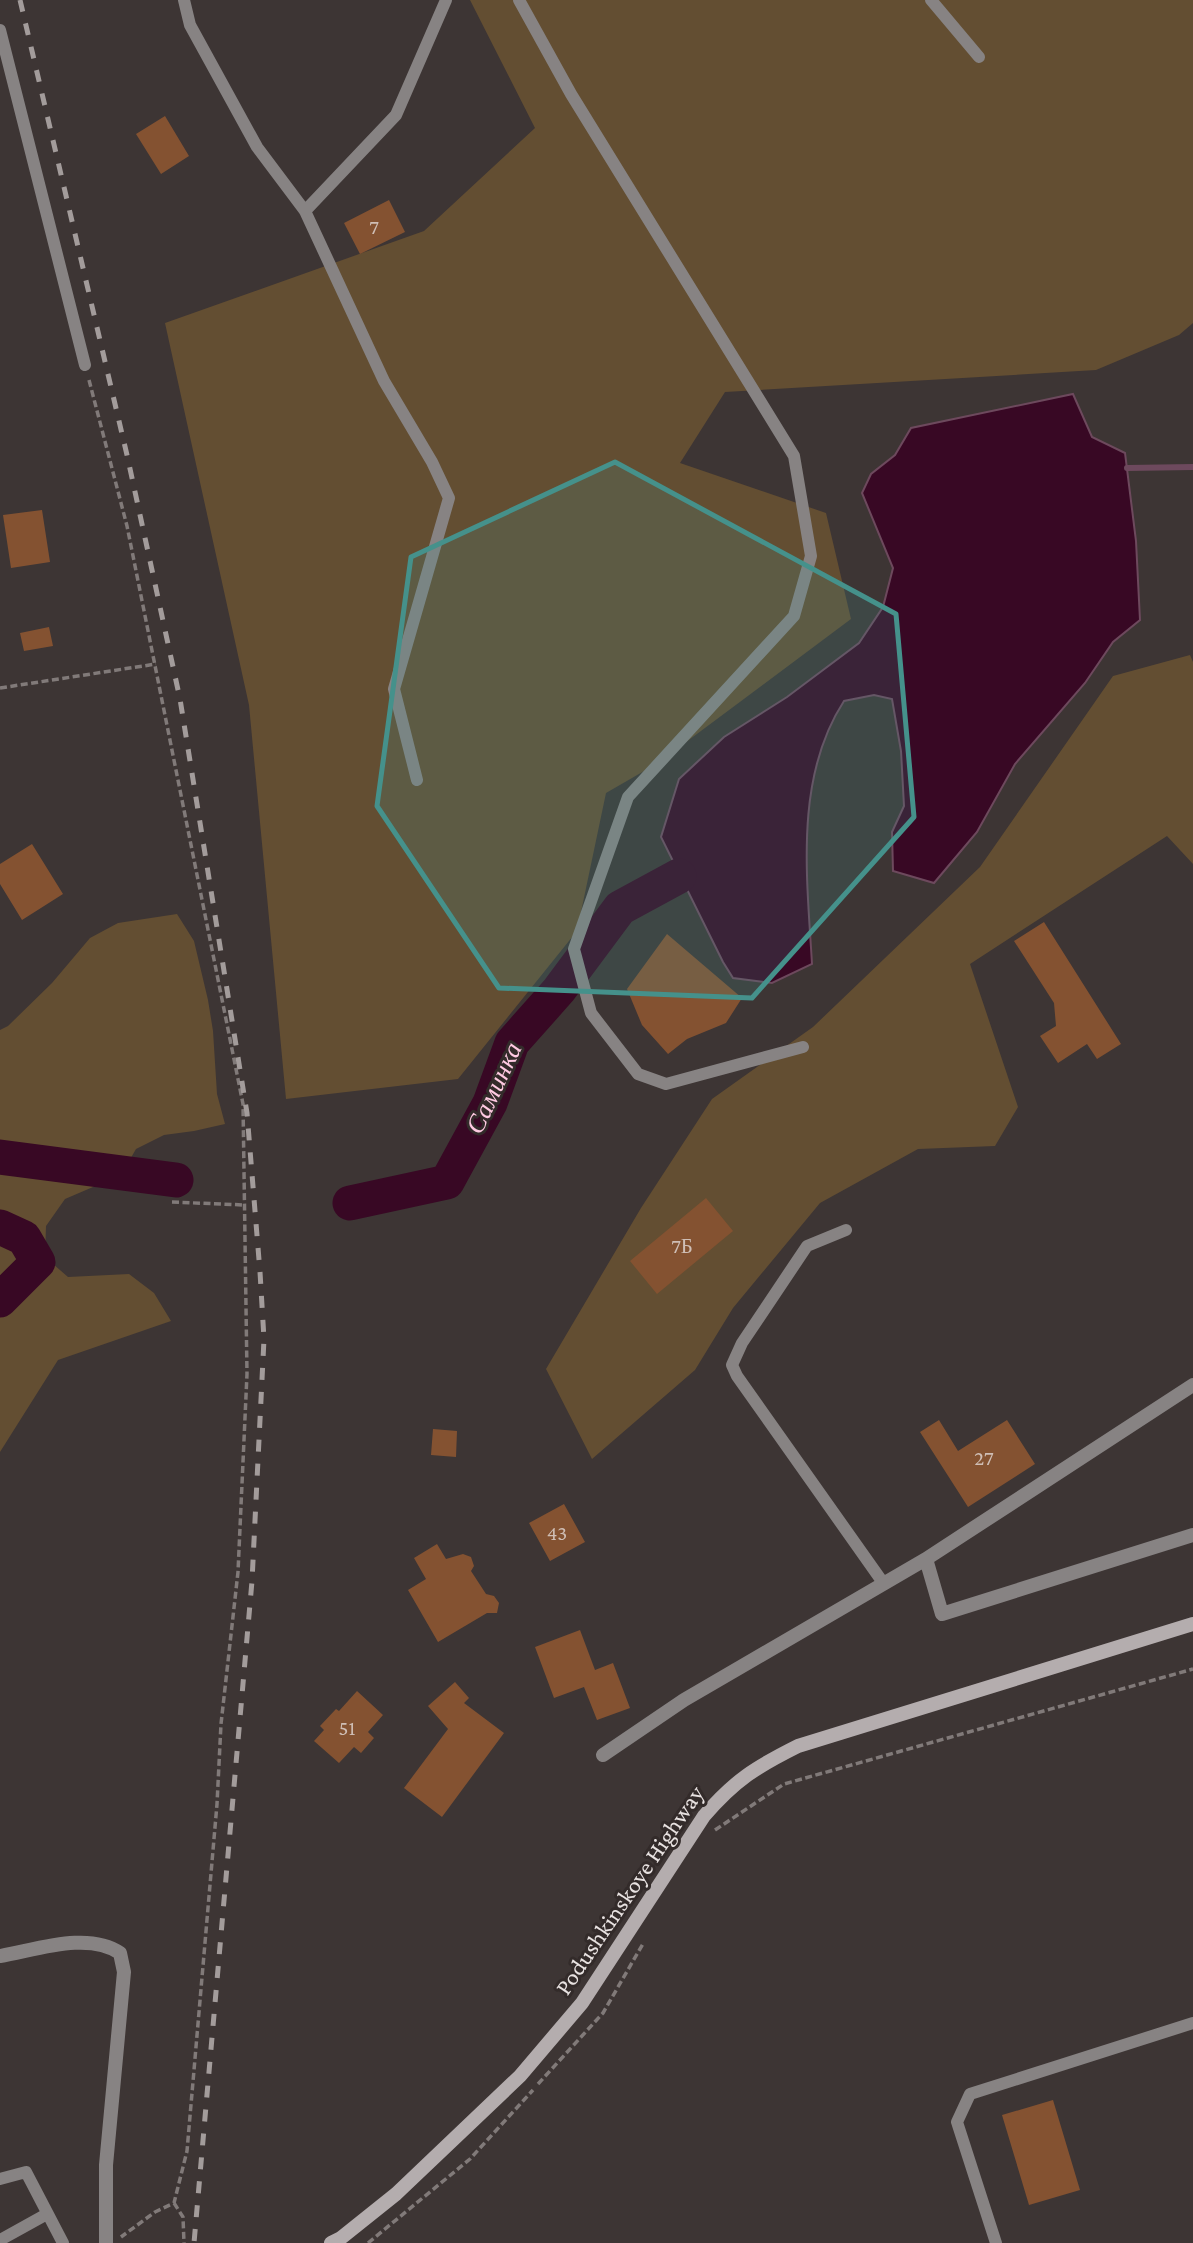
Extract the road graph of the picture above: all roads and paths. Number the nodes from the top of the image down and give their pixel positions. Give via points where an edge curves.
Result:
1 (184, 0) edge
2 (446, 0) edge
3 (519, 0) edge
4 (931, 0) edge
5 (0, 30) edge
6 (979, 57) dead end
7 (305, 211) junction
8 (85, 365) joint
9 (156, 664) junction
10 (0, 688) edge
11 (417, 780) dead end
12 (803, 1047) dead end
13 (172, 1202) dead end
14 (244, 1205) junction
15 (846, 1230) dead end
16 (1193, 1385) edge
17 (1193, 1535) edge
18 (926, 1559) junction
19 (884, 1584) junction
20 (1193, 1624) edge
21 (1193, 1669) edge
22 (603, 1755) dead end
23 (706, 1837) dead end
24 (644, 1942) dead end
25 (0, 1956) edge
26 (1193, 2022) edge
27 (0, 2179) edge
28 (174, 2203) junction
29 (47, 2214) junction
30 (0, 2240) edge
31 (63, 2243) edge
32 (106, 2243) edge
33 (113, 2243) edge
34 (184, 2243) edge
35 (331, 2243) edge
36 (368, 2243) edge
37 (996, 2243) edge

1 - 7 lane via 190,25 257,147
2 - 7 lane via 396,115
3 - 12 lane via 571,94 794,456 811,556 794,616 628,797 574,949 591,1013 638,1074 666,1084
4 - 6 lane
5 - 8 lane
7 - 11 lane via 384,382 449,498 394,689
8 - 9 path via 127,526
9 - 10 path
9 - 14 path via 243,1104
13 - 14 path
14 - 28 path via 247,1374 237,1572 188,2138
15 - 19 lane via 807,1246 732,1365
16 - 18 street
17 - 18 street via 943,1614
18 - 19 street
19 - 22 street via 684,1700
20 - 35 main road, Podushkinskoye Highway via 798,1746 727,1788 582,2003 520,2076 396,2194
21 - 23 path via 784,1784
24 - 36 path via 603,2012 470,2159
25 - 32 street via 96,1942 120,1953 124,1972 106,2165
26 - 37 lane via 970,2094 957,2122
27 - 29 lane via 26,2172
28 - 33 path
28 - 34 path via 183,2217
29 - 30 lane
29 - 31 lane

